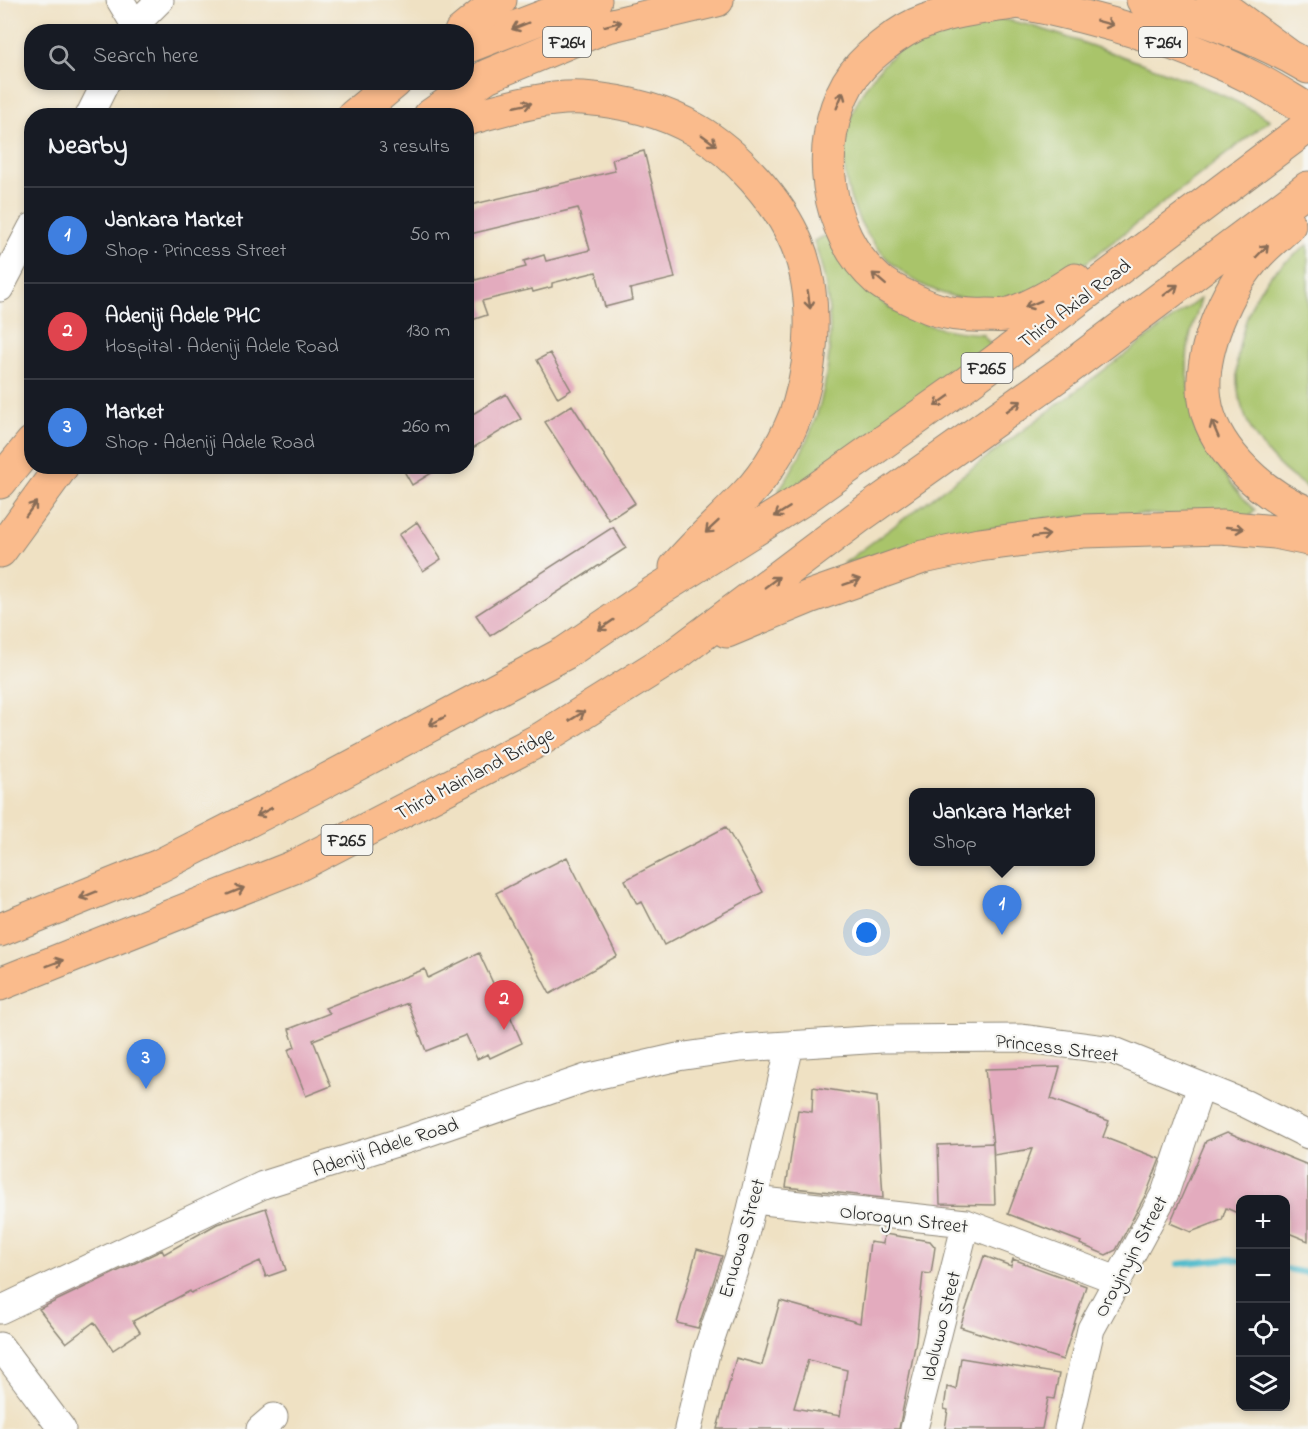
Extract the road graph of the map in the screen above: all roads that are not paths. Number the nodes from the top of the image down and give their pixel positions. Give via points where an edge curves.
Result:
1 (120, 0) edge
2 (160, 0) edge
3 (500, 0) edge
4 (595, 0) edge
5 (717, 0) edge
6 (1143, 0) edge
7 (1214, 0) edge
8 (1013, 1) edge
9 (131, 24) edge
10 (137, 24) edge
11 (471, 24) edge
12 (474, 44) edge
13 (1297, 60) edge
14 (474, 85) edge
15 (101, 90) edge
16 (385, 90) edge
17 (467, 90) edge
18 (92, 108) edge
19 (364, 108) edge
20 (441, 108) edge
21 (474, 117) edge
22 (1305, 124) edge
23 (1308, 188) edge
24 (1308, 207) edge
25 (24, 242) edge
26 (0, 288) edge
27 (24, 453) edge
28 (56, 474) edge
29 (0, 482) edge
30 (1308, 513) edge
31 (1308, 539) edge
32 (0, 551) edge
33 (655, 592) junction
34 (678, 653) junction
35 (0, 930) edge
36 (0, 984) edge
37 (790, 1046) junction
38 (1201, 1086) junction
39 (1308, 1135) edge
40 (753, 1200) junction
41 (966, 1223) junction
42 (1117, 1280) junction
43 (0, 1310) edge
44 (0, 1346) edge
45 (62, 1429) edge
46 (688, 1429) edge
47 (914, 1429) edge
48 (1068, 1429) edge

1 - 9 street
2 - 10 street
3 - 11 main road
4 -> 12 main road
14 -> 5 main road, F264 via 487,76 604,27
6 - 13 main road via 1207,20
7 - 13 main road
8 -> 22 main road, F264 via 1123,28 1192,51 1256,80
22 -> 8 main road via 1050,296 1005,315 962,316 929,307 878,280 855,254 842,227 833,203 827,155 838,104 849,81 874,53 904,31 967,9
15 - 18 street
16 - 19 main road
20 -> 17 main road, F264
21 -> 33 main road via 527,103 579,98 638,107 669,117 696,130 753,176 796,244 812,317 807,370 798,406 780,448 748,493 696,543
22 -> 33 main road, Third Axial Road / F265 via 968,382 800,501
34 -> 23 main road, F265
30 -> 24 main road via 1274,497 1249,476 1223,447 1205,400 1206,367 1216,326 1231,291 1258,254
25 - 26 street
27 - 29 main road
32 -> 28 main road
34 -> 31 main road via 809,597 923,557 979,545 1083,531 1221,527
33 -> 35 main road, F265 via 565,653 314,787 159,866
36 -> 34 main road, Third Mainland Bridge / F265 via 294,867 541,739
37 - 38 street, Princess Street via 882,1039 1020,1038 1112,1050
37 - 40 street, Enuowa Street
37 - 43 street, Adeniji Adele Road via 678,1057 586,1078 263,1185
38 - 39 street, Princess Street
38 - 42 street, Oroyinyin Street via 1165,1193
40 - 41 street, Olorogun Street
40 - 46 street, Enuowa Street via 742,1247 706,1353
41 - 42 street, Olorogun Street
41 - 47 street, Idoluwo Steet
42 - 48 street, Oroyinyin Street via 1091,1329
44 - 45 street

